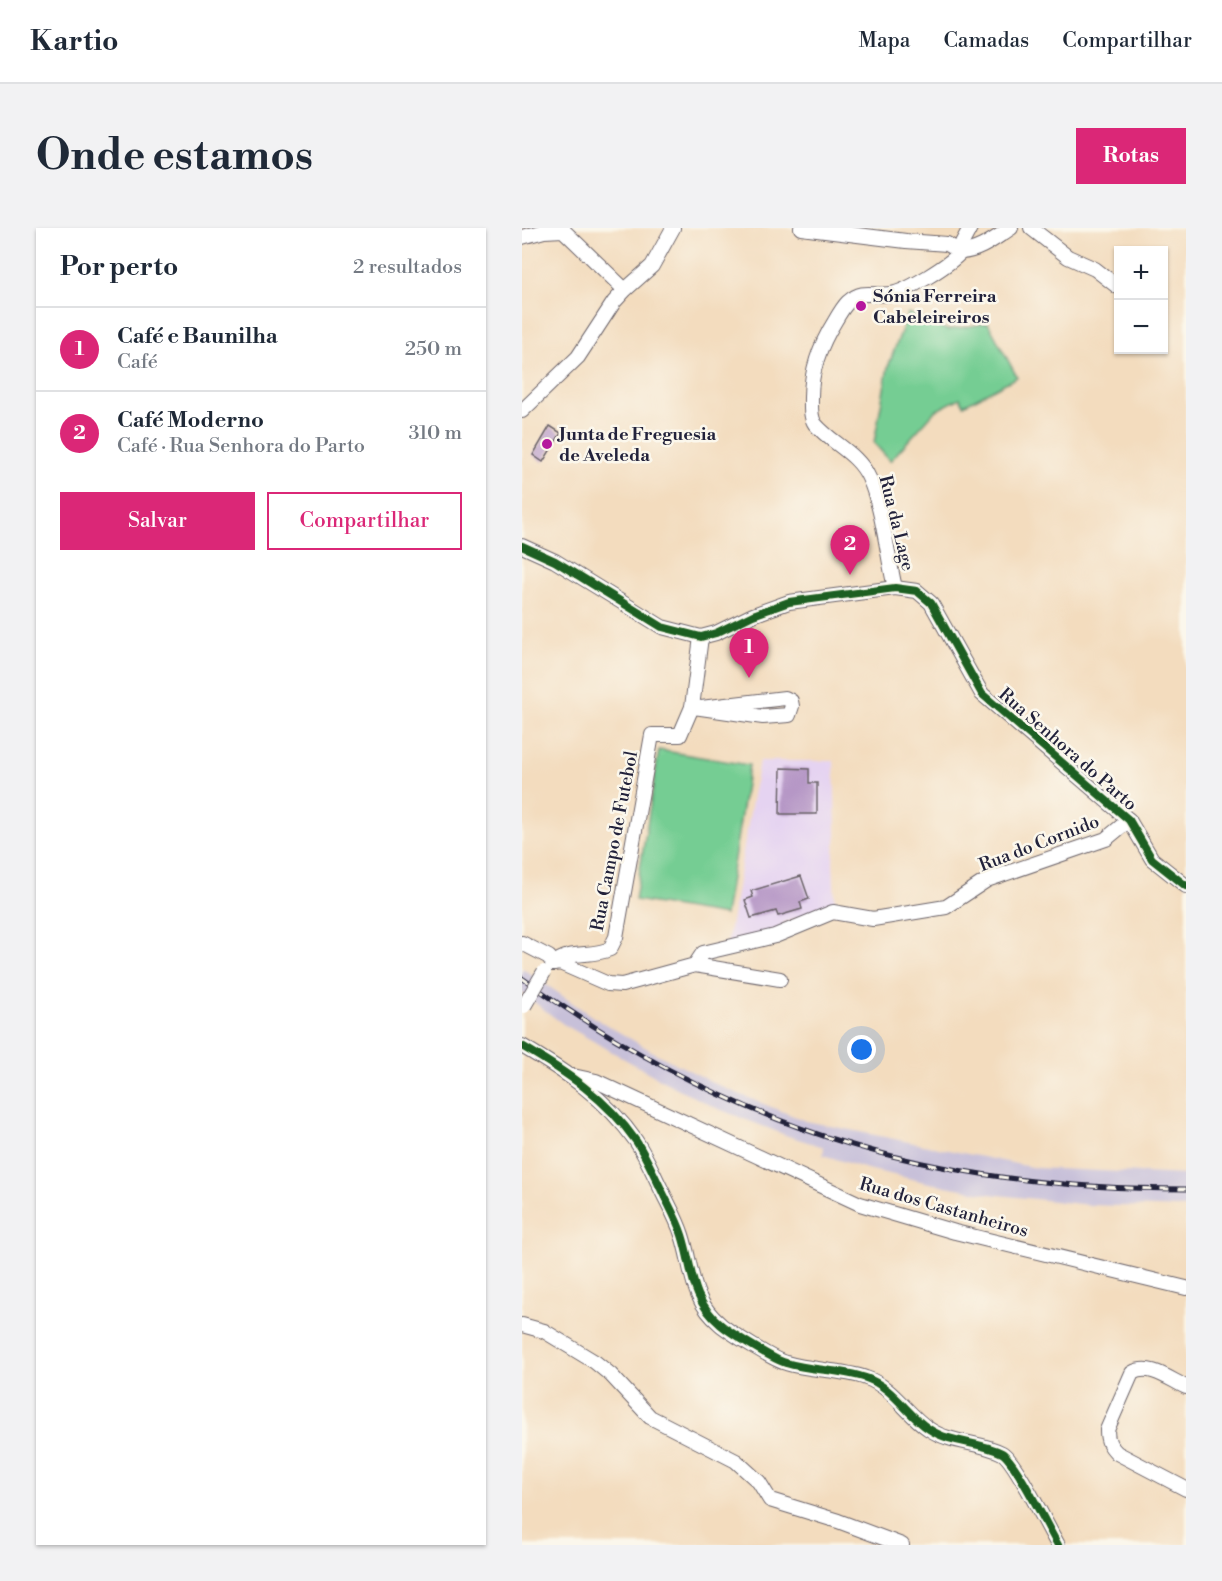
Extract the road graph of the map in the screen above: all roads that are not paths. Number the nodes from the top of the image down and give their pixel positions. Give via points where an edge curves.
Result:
1 (673, 228) edge
2 (801, 228) edge
3 (970, 228) edge
4 (1011, 228) edge
5 (1031, 228) edge
6 (562, 229) edge
7 (522, 237) edge
8 (961, 252) junction
9 (1114, 283) edge
10 (625, 290) junction
11 (522, 411) edge
12 (522, 546) edge
13 (895, 588) junction
14 (701, 637) junction
15 (697, 707) junction
16 (1129, 820) junction
17 (1186, 886) edge
18 (522, 942) edge
19 (695, 965) junction
20 (549, 968) junction
21 (780, 979) dead end
22 (523, 1008) edge
23 (522, 1046) edge
24 (571, 1076) junction
25 (1186, 1288) edge
26 (522, 1325) edge
27 (1186, 1387) edge
28 (1186, 1489) edge
29 (902, 1545) edge
30 (1058, 1545) edge

1 - 10 street via 652,266
2 - 8 street via 947,244
3 - 8 street
4 - 8 street, Rua da Lage via 970,252
5 - 9 street via 1068,257 1095,268
6 - 7 street
6 - 10 street
8 - 13 street, Rua da Lage via 954,260 891,294 870,292 856,296 846,304 825,337 815,362 810,409 813,422 860,462 869,477
10 - 11 street via 578,357
12 - 14 street via 555,561 662,627
13 - 14 street, Rua Senhora do Parto via 789,602
13 - 16 street, Rua Senhora do Parto via 917,591 930,603 982,694
14 - 15 street, Rua Campo de Futebol
15 - 15 street via 763,717 789,715 792,706 785,698
15 - 20 street, Rua Campo de Futebol via 680,735 652,735 610,949 563,957
16 - 17 street, Rua Senhora do Parto via 1152,859
16 - 19 street, Rua do Cornido via 1106,839 987,880 945,907 873,919 833,912 775,936 703,954
18 - 20 street, Rua do Cornido via 549,957
19 - 20 street, Rua do Cornido via 622,985 608,984 560,963
19 - 21 street
20 - 22 street, bridge
23 - 24 street
24 - 25 street, Rua dos Castanheiros via 596,1081 860,1204 955,1232
24 - 30 street via 615,1114 636,1142 681,1233 696,1295 720,1325 784,1363 869,1378 927,1428 945,1438 1002,1452 1014,1463
26 - 29 street via 544,1331 595,1362 650,1417 736,1461 759,1482 770,1500
27 - 28 street via 1150,1369 1140,1368 1132,1373 1107,1438 1117,1453

